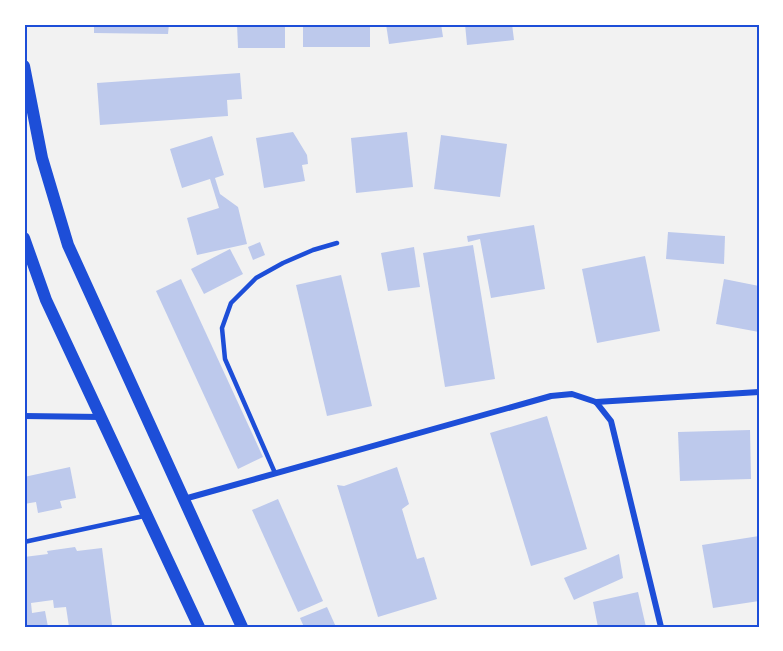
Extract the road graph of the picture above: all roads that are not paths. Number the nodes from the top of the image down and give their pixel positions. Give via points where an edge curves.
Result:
1 (24, 66) edge
2 (24, 238) edge
3 (337, 243) dead end
4 (759, 392) edge
5 (596, 402) junction
6 (24, 416) edge
7 (101, 417) junction
8 (275, 473) junction
9 (184, 499) junction
10 (147, 515) junction
11 (24, 542) edge
12 (199, 627) edge
13 (243, 627) edge
14 (661, 627) edge

1 - 9 main road via 42,158 68,245
2 - 7 main road via 46,300
3 - 8 lane via 313,250 256,278 231,303 222,328 225,359
4 - 5 street
5 - 8 street via 572,394 551,396
5 - 14 street via 611,421
6 - 7 street
7 - 10 main road
8 - 9 street
9 - 13 main road
10 - 11 lane
10 - 12 main road

